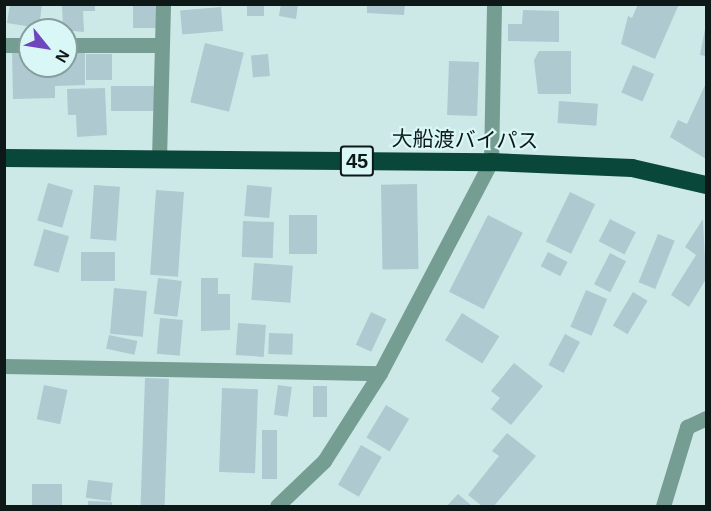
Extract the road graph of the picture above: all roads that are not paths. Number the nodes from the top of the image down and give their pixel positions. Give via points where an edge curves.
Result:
1 (163, 4) edge
2 (494, 4) edge
3 (78, 45) edge
4 (162, 45) junction
5 (4, 158) edge
6 (159, 159) junction
7 (491, 162) junction
8 (706, 185) edge
9 (4, 366) edge
10 (380, 373) junction
11 (706, 418) edge
12 (277, 507) edge
13 (663, 507) edge

1 - 4 street
2 - 7 street
3 - 4 street
4 - 6 street
5 - 6 highway, 大船渡バイパス / 45
6 - 7 highway, 大船渡バイパス / 45
7 - 8 highway, 大船渡バイパス / 45 via 632,168
7 - 10 street
9 - 10 street
10 - 12 street via 324,461
11 - 13 street via 687,427

